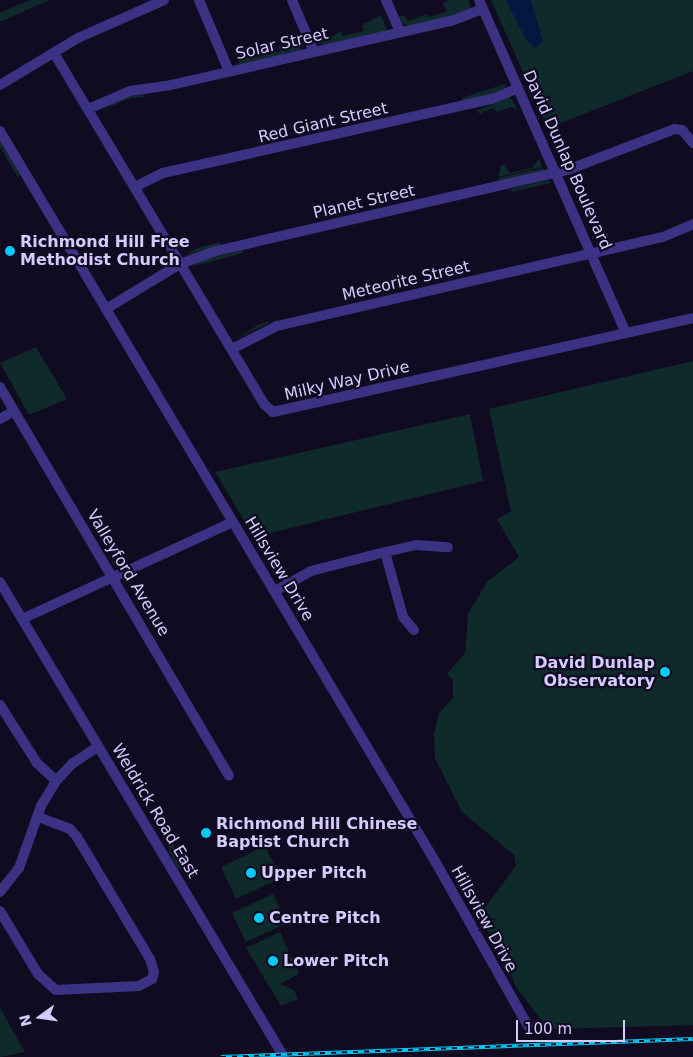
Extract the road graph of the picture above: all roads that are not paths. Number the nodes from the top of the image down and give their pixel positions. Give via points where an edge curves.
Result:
1 (164, 0) edge
2 (198, 0) edge
3 (292, 0) edge
4 (386, 0) edge
5 (481, 4) edge
6 (400, 32) junction
7 (314, 52) junction
8 (54, 53) junction
9 (229, 71) junction
10 (0, 85) edge
11 (518, 88) junction
12 (88, 109) junction
13 (0, 130) edge
14 (693, 144) edge
15 (556, 172) junction
16 (135, 187) junction
17 (693, 224) edge
18 (592, 253) junction
19 (180, 264) junction
20 (106, 309) junction
21 (693, 318) edge
22 (626, 333) junction
23 (232, 349) junction
24 (0, 387) edge
25 (14, 411) junction
26 (0, 419) edge
27 (232, 522) junction
28 (448, 547) dead end
29 (385, 552) junction
30 (114, 577) junction
31 (0, 582) edge
32 (275, 591) junction
33 (22, 619) junction
34 (414, 630) dead end
35 (0, 705) edge
36 (98, 747) junction
37 (230, 776) dead end
38 (56, 782) junction
39 (38, 817) junction
40 (0, 892) edge
41 (0, 911) edge
42 (528, 1026) dead end
43 (284, 1057) edge

1 - 8 street via 78,38
2 - 9 street
3 - 7 street
4 - 6 street
5 - 6 street, Solar Street via 451,21
5 - 11 street, David Dunlap Boulevard
6 - 7 street, Solar Street
7 - 9 street, Solar Street
8 - 10 street
8 - 12 street, Milky Way Drive
9 - 12 street, Solar Street via 130,91
11 - 15 street, David Dunlap Boulevard
11 - 16 street, Red Giant Street via 492,99 163,173
12 - 16 street, Milky Way Drive
13 - 20 street, Hillsview Drive
14 - 15 street via 682,130 675,129
15 - 18 street, David Dunlap Boulevard
15 - 19 street, Planet Street via 216,251
16 - 19 street, Milky Way Drive
17 - 18 street, Meteorite Street via 664,238
18 - 22 street, David Dunlap Boulevard
18 - 23 street, Meteorite Street via 277,326
19 - 20 street, Planet Street
19 - 23 street, Milky Way Drive
20 - 27 street, Hillsview Drive
21 - 22 street, Milky Way Drive
22 - 23 street, Milky Way Drive via 279,412 272,412 264,404
24 - 25 street, Valleyford Avenue
25 - 26 street
25 - 30 street, Valleyford Avenue
27 - 30 street
27 - 32 street, Hillsview Drive
28 - 29 street via 416,545
29 - 32 street via 311,570
29 - 34 street via 403,617
30 - 33 street
30 - 37 street, Valleyford Avenue
31 - 33 street, Weldrick Road East
32 - 42 street, Hillsview Drive via 435,861
33 - 36 street, Weldrick Road East
35 - 38 street via 37,763
36 - 38 street via 72,763
36 - 43 street, Weldrick Road East
38 - 39 street
39 - 40 street via 19,868
39 - 41 street via 70,829 77,837 150,959 152,979 139,986 56,990 38,974

